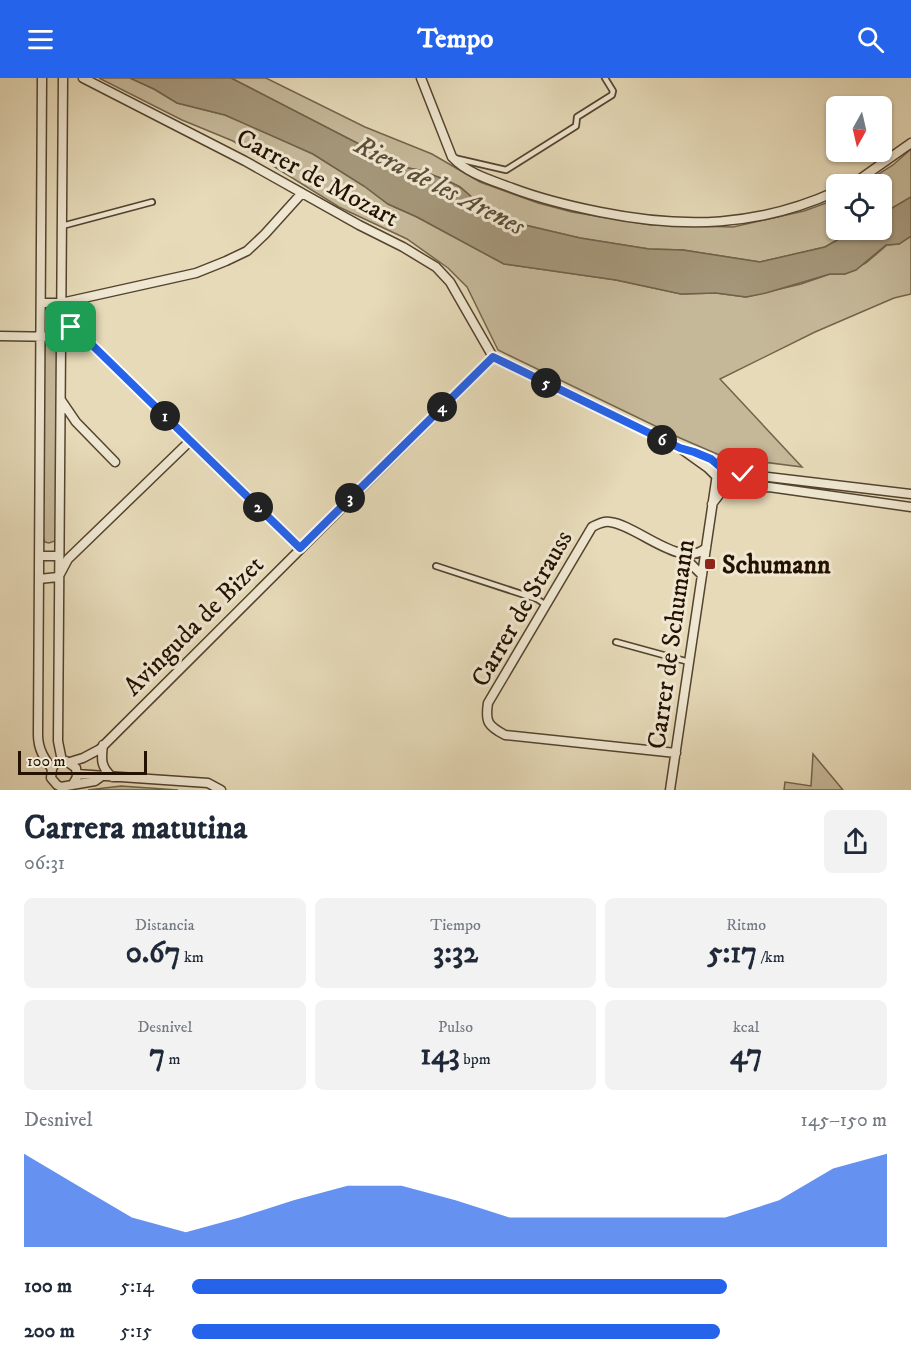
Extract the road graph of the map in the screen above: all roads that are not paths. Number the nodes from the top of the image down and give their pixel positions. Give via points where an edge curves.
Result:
1 (42, 78) edge
2 (63, 78) edge
3 (83, 78) edge
4 (421, 78) edge
5 (605, 78) edge
6 (911, 143) edge
7 (452, 157) junction
8 (867, 174) edge
9 (302, 193) junction
10 (826, 197) edge
11 (152, 202) dead end
12 (62, 226) junction
13 (41, 303) junction
14 (61, 303) junction
15 (61, 319) junction
16 (0, 336) edge
17 (40, 337) junction
18 (61, 337) junction
19 (493, 357) junction
20 (61, 400) junction
21 (190, 441) junction
22 (680, 448) junction
23 (115, 462) dead end
24 (725, 470) junction
25 (716, 478) junction
26 (727, 486) junction
27 (911, 494) edge
28 (712, 504) junction
29 (911, 507) edge
30 (300, 548) junction
31 (706, 548) junction
32 (681, 554) junction
33 (39, 556) junction
34 (58, 556) junction
35 (436, 566) dead end
36 (702, 575) junction
37 (58, 577) junction
38 (39, 579) junction
39 (546, 605) junction
40 (616, 642) dead end
41 (689, 662) junction
42 (101, 747) junction
43 (676, 753) junction
44 (66, 762) junction
45 (52, 769) junction
46 (77, 773) junction
47 (102, 776) junction
48 (113, 777) junction
49 (73, 784) junction
50 (56, 787) edge
51 (220, 790) edge
52 (670, 790) edge

1 - 13 street
2 - 12 street
3 - 9 street, Carrer de Mozart
4 - 7 street
5 - 7 lane via 612,95 578,117 576,126 506,170
6 - 8 street
7 - 10 street via 470,172 527,194 646,220 712,223 752,218
9 - 14 street via 247,251 226,261 196,273
9 - 19 street, Carrer de Mozart via 436,267 450,282
11 - 12 lane
12 - 14 street
13 - 14 street
13 - 17 street
14 - 15 street
15 - 18 street
15 - 21 street
16 - 17 street
17 - 18 street
17 - 33 street
18 - 20 street
19 - 22 street
19 - 30 street, Avinguda de Bizet
20 - 23 street via 76,422
20 - 34 street
21 - 30 street
21 - 37 street via 68,559
22 - 24 street via 711,459
22 - 25 street
24 - 25 street
24 - 26 street via 732,475
24 - 27 street
25 - 26 street via 719,485
25 - 28 street, Carrer de Schumann
26 - 28 street, Carrer de Schumann
26 - 29 street via 769,487
28 - 31 street, Carrer de Schumann
30 - 42 street, Avinguda de Bizet
31 - 32 street via 700,553
31 - 36 street, Carrer de Schumann
32 - 36 street, Carrer de Strauss
32 - 39 street, Carrer de Strauss via 616,523 601,522 592,527
33 - 34 street
33 - 38 street
34 - 37 street
35 - 39 lane
36 - 41 street, Carrer de Schumann
37 - 38 street
37 - 44 street via 58,741
38 - 45 street via 38,744
39 - 43 street, Carrer de Strauss via 488,703 488,722 493,729 505,735
40 - 41 lane
41 - 43 street, Carrer de Schumann
42 - 44 street, Avinguda de Bizet via 83,758
42 - 46 street, Avinguda de Bizet
42 - 48 street via 102,765
43 - 52 street, Carrer de Schumann
44 - 45 street
44 - 46 street via 74,765
45 - 50 street
46 - 47 street
46 - 49 street
47 - 48 street
47 - 49 street
48 - 51 street via 208,783
49 - 50 street

